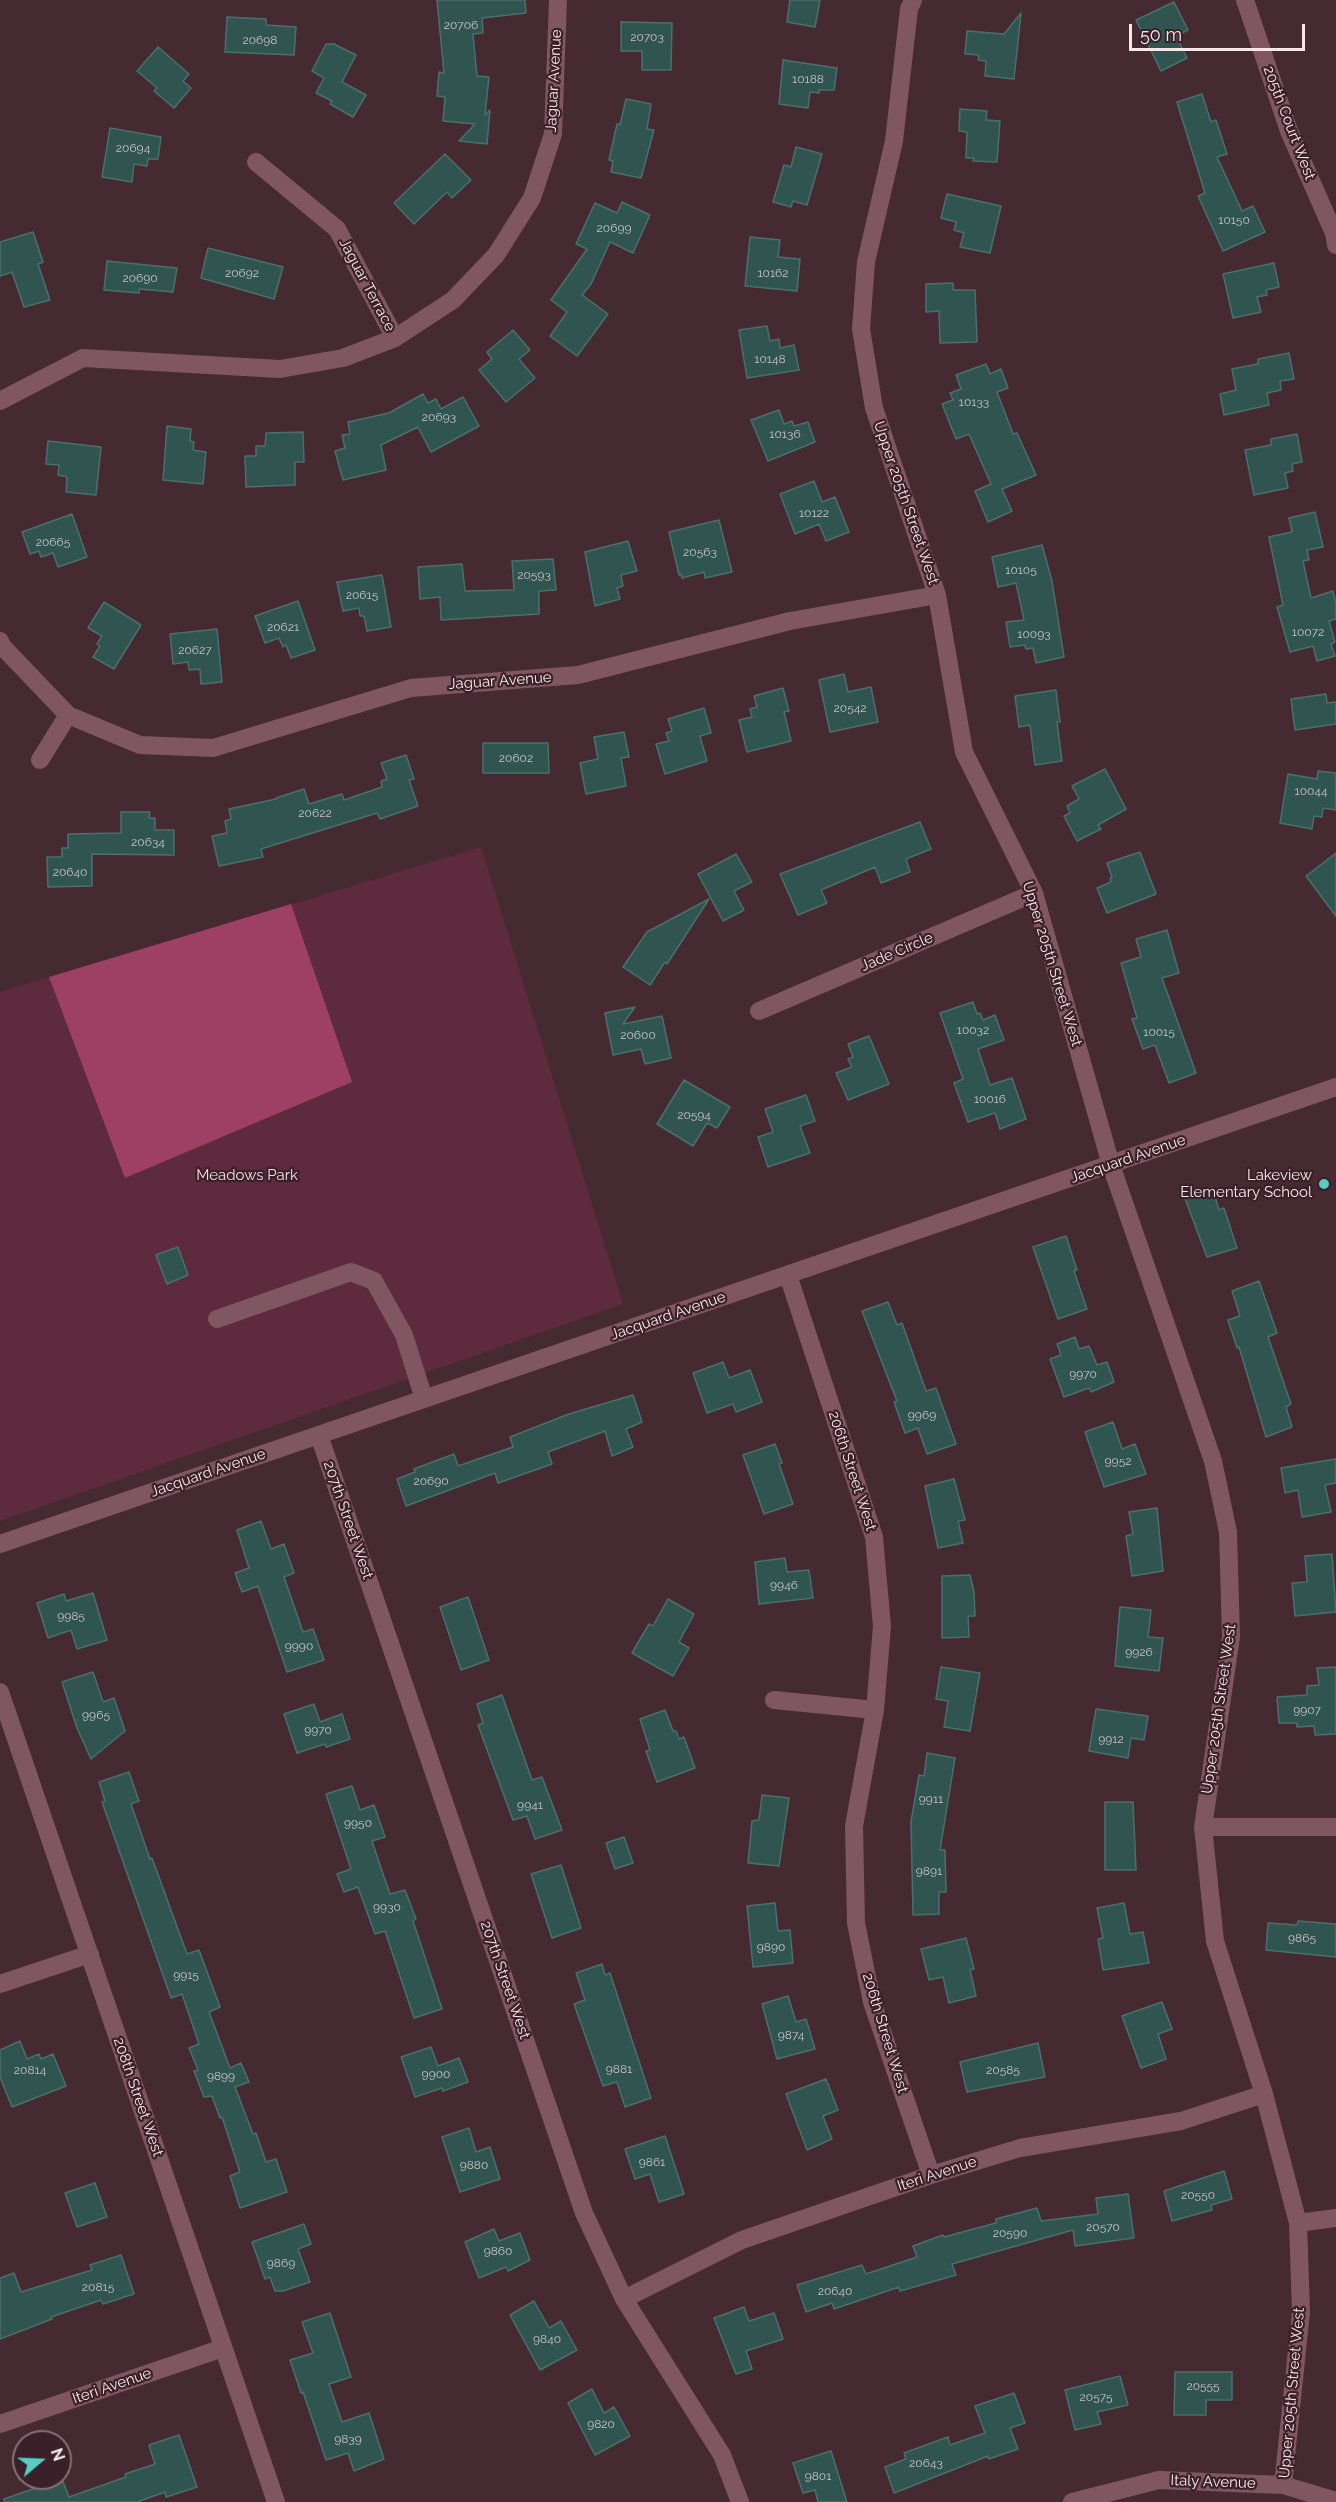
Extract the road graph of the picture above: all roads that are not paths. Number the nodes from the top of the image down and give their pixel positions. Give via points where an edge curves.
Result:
1 (558, 0) edge
2 (913, 0) edge
3 (1245, 0) edge
4 (256, 162) dead end
5 (1336, 245) edge
6 (395, 338) junction
7 (0, 401) edge
8 (937, 595) junction
9 (0, 641) edge
10 (68, 715) junction
11 (40, 760) dead end
12 (1034, 893) junction
13 (759, 1011) dead end
14 (1336, 1087) edge
15 (1111, 1165) junction
16 (788, 1275) junction
17 (217, 1319) dead end
18 (424, 1399) junction
19 (319, 1435) junction
20 (0, 1544) edge
21 (0, 1692) edge
22 (774, 1700) dead end
23 (875, 1710) junction
24 (1203, 1827) junction
25 (1336, 1827) edge
26 (90, 1954) junction
27 (0, 1984) edge
28 (1264, 2094) junction
29 (931, 2175) junction
30 (1336, 2218) edge
31 (1298, 2223) junction
32 (624, 2299) junction
33 (223, 2348) junction
34 (0, 2424) edge
35 (1283, 2485) junction
36 (1336, 2501) edge
37 (276, 2502) edge
38 (740, 2502) edge
39 (1072, 2502) edge

1 - 6 street, Jaguar Avenue via 552,134 532,198 496,255 460,293
2 - 8 street, Upper 205th Street West via 894,141 866,262 861,330 874,408
3 - 5 street, 205th Court West via 1289,130
4 - 6 street, Jaguar Terrace via 337,229
6 - 7 street, Jaguar Avenue via 343,358 280,369 83,357
8 - 10 street, Jaguar Avenue via 790,621 578,675 411,688 213,748 140,745
8 - 12 street, Upper 205th Street West via 964,752
9 - 10 street, Jaguar Avenue
10 - 11 street
12 - 13 street, Jade Circle
12 - 15 street, Upper 205th Street West
14 - 15 street, Jacquard Avenue
15 - 16 street, Jacquard Avenue
15 - 24 street, Upper 205th Street West via 1213,1461 1228,1532 1231,1637
16 - 18 street, Jacquard Avenue
16 - 23 street, 206th Street West via 874,1537 882,1626
17 - 18 street via 351,1272 374,1281 404,1335
18 - 19 street, Jacquard Avenue
19 - 20 street, Jacquard Avenue
19 - 32 street, 207th Street West via 584,2212
21 - 26 street, 208th Street West
22 - 23 street
23 - 29 street, 206th Street West via 854,1826 856,1923 872,2002
24 - 25 street
24 - 28 street, Upper 205th Street West via 1215,1941
26 - 27 street
26 - 33 street, 208th Street West
28 - 29 street, Iteri Avenue via 1181,2121 1020,2148
28 - 31 street, Upper 205th Street West
29 - 32 street, Iteri Avenue via 742,2240
30 - 31 street
31 - 35 street, Upper 205th Street West via 1301,2312
32 - 38 street, 207th Street West via 722,2455
33 - 34 street, Iteri Avenue
33 - 37 street, 208th Street West
35 - 36 street, Upper 205th Street West
35 - 39 street, Italy Avenue via 1159,2480

